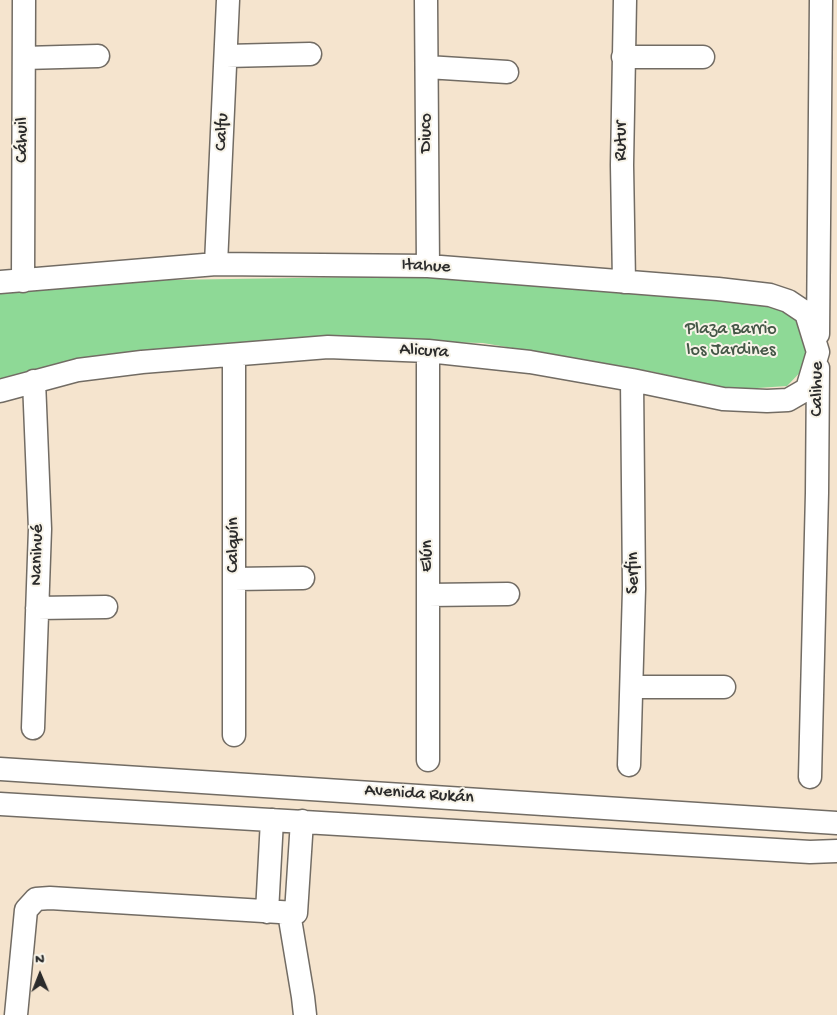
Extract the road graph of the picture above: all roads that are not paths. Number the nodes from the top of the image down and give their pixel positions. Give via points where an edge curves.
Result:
1 (24, 0) edge
2 (228, 0) edge
3 (426, 0) edge
4 (625, 0) edge
5 (821, 0) edge
6 (310, 54) dead end
7 (98, 56) dead end
8 (226, 56) junction
9 (623, 57) junction
10 (703, 57) dead end
11 (24, 58) junction
12 (427, 67) junction
13 (507, 72) dead end
14 (829, 107) edge
15 (216, 264) junction
16 (428, 266) junction
17 (23, 281) junction
18 (0, 282) edge
19 (624, 282) junction
20 (428, 351) junction
21 (828, 352) edge
22 (234, 355) junction
23 (632, 380) junction
24 (34, 381) junction
25 (0, 392) edge
26 (303, 578) dead end
27 (234, 579) junction
28 (508, 594) dead end
29 (428, 595) junction
30 (106, 607) dead end
31 (37, 608) junction
32 (724, 687) dead end
33 (632, 688) junction
34 (33, 728) dead end
35 (234, 735) dead end
36 (428, 760) dead end
37 (629, 765) dead end
38 (0, 769) edge
39 (28, 771) junction
40 (810, 777) dead end
41 (437, 796) junction
42 (0, 804) edge
43 (26, 805) junction
44 (272, 820) junction
45 (302, 821) junction
46 (837, 823) edge
47 (434, 829) junction
48 (837, 851) edge
49 (267, 912) junction
50 (293, 913) junction
51 (16, 1015) edge
52 (305, 1015) edge

1 - 11 street, Cáhuil
2 - 8 street, Calfu
3 - 12 street, Diuco
4 - 9 street, Rutur
5 - 14 street, Calihue
6 - 8 street
7 - 11 street
8 - 15 street, Calfu
9 - 10 street
9 - 19 street, Rutur
11 - 17 street, Cáhuil
12 - 13 street
12 - 16 street, Diuco
14 - 21 street, Calihue
15 - 16 street, Itahue
15 - 17 street, Itahue
16 - 19 street, Itahue
17 - 18 street, Itahue
19 - 21 street, Itahue via 770,295 788,301 806,313
20 - 22 street, Alicura via 328,347
20 - 23 street, Alicura via 530,362
20 - 29 street, Elún
21 - 23 street, Alicura via 807,389 788,400 723,399
21 - 40 street, Calihue via 817,493
22 - 24 street, Alicura via 78,370
22 - 27 street, Calquín
23 - 33 street, Serfin
24 - 25 street, Alicura
24 - 31 street, Nanihué via 40,529
26 - 27 street
27 - 35 street, Calquín
28 - 29 street
29 - 36 street, Elún
30 - 31 street
31 - 34 street, Nanihué
32 - 33 street
33 - 37 street, Serfin
38 - 39 street, Avenida Rukán
39 - 41 street, Avenida Rukán
39 - 43 street
41 - 46 street, Avenida Rukán
41 - 47 street
42 - 43 street, Avenida Rukán
43 - 44 street, Avenida Rukán
44 - 45 street, Avenida Rukán
44 - 49 street
45 - 47 street, Avenida Rukán
45 - 50 street
47 - 48 street, Avenida Rukán
49 - 50 street
49 - 51 street via 36,899 26,910
50 - 52 street

